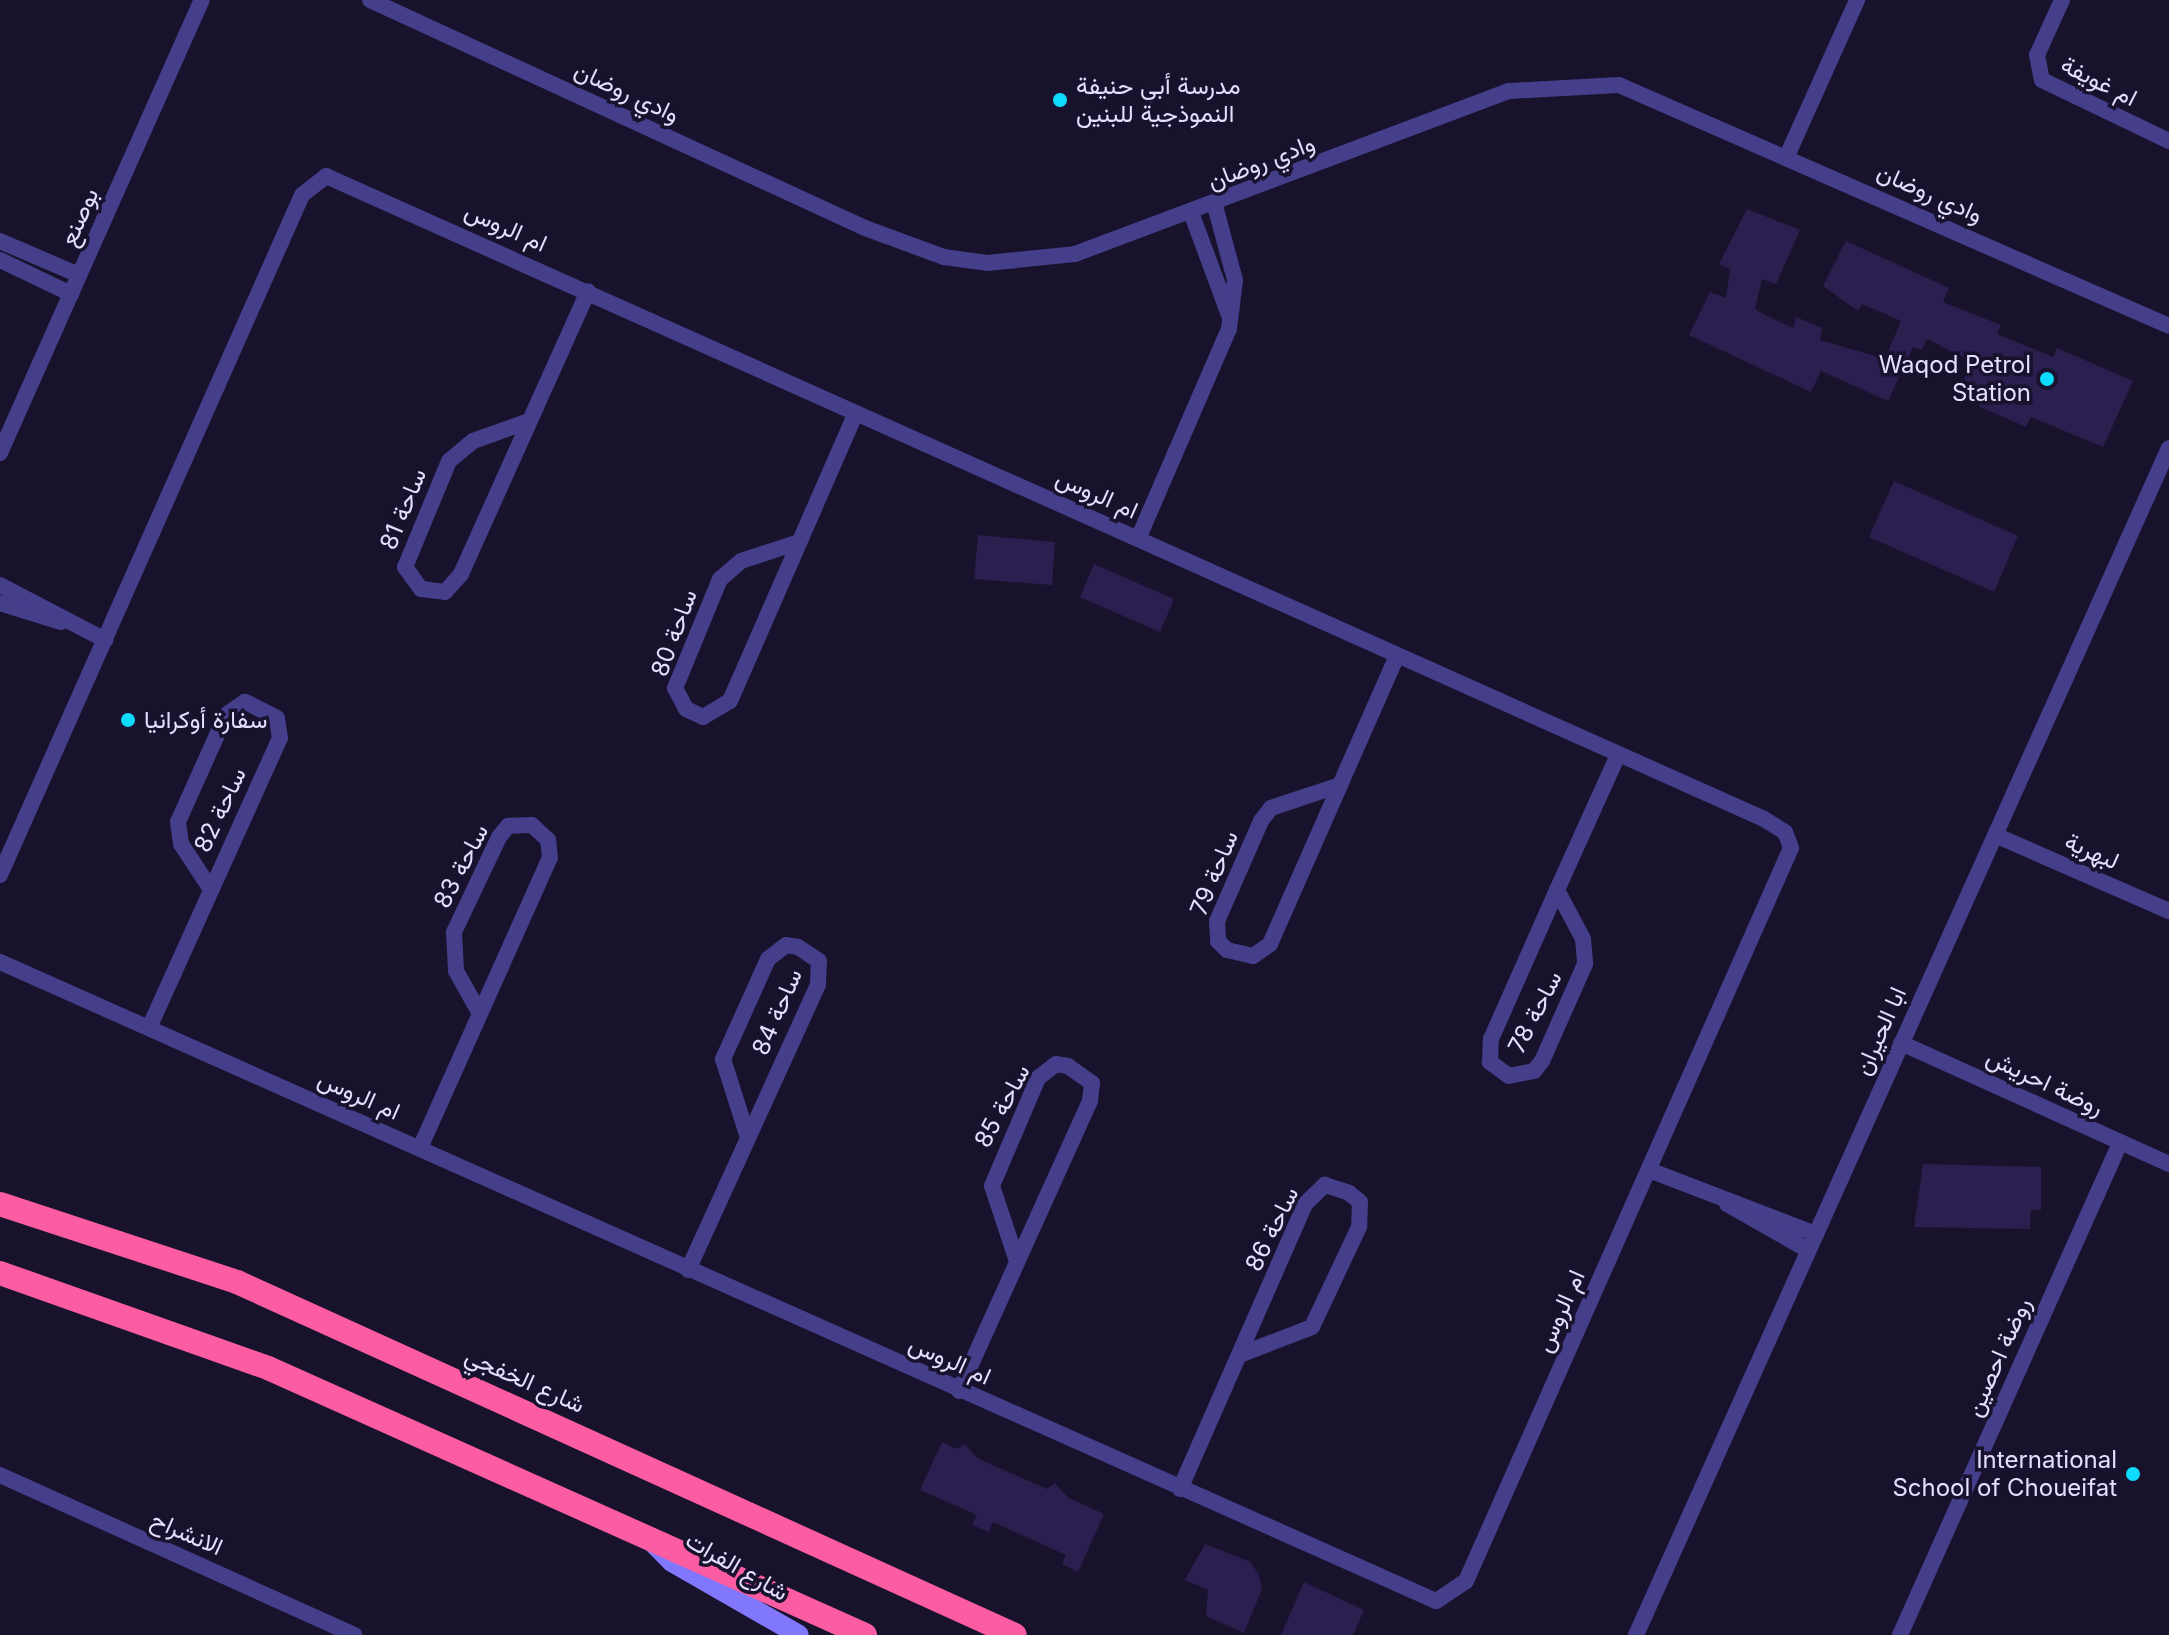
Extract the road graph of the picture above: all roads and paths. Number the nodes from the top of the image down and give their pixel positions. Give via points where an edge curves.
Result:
1 (202, 0) edge
2 (370, 0) edge
3 (1857, 0) edge
4 (2062, 0) edge
5 (2169, 141) edge
6 (1787, 156) junction
7 (1215, 206) junction
8 (1192, 215) junction
9 (0, 241) edge
10 (0, 260) edge
11 (79, 275) junction
12 (588, 291) junction
13 (71, 294) junction
14 (1230, 321) junction
15 (2169, 326) edge
16 (856, 413) junction
17 (529, 421) junction
18 (2169, 448) edge
19 (0, 453) edge
20 (1138, 539) junction
21 (796, 543) junction
22 (0, 585) edge
23 (0, 603) edge
24 (63, 622) junction
25 (105, 640) junction
26 (1397, 656) junction
27 (1618, 755) junction
28 (1340, 785) junction
29 (1995, 835) junction
30 (0, 875) edge
31 (210, 888) junction
32 (1557, 890) junction
33 (2169, 911) edge
34 (0, 962) edge
35 (478, 1010) junction
36 (149, 1028) junction
37 (1901, 1043) junction
38 (748, 1138) junction
39 (2120, 1143) junction
40 (420, 1148) junction
41 (2169, 1164) edge
42 (1649, 1170) junction
43 (0, 1204) edge
44 (1727, 1204) junction
45 (1816, 1234) junction
46 (1808, 1250) junction
47 (1016, 1258) junction
48 (688, 1270) junction
49 (0, 1273) edge
50 (1242, 1354) junction
51 (959, 1391) junction
52 (0, 1475) edge
53 (1180, 1489) junction
54 (650, 1541) junction
55 (355, 1635) edge
56 (799, 1635) edge
57 (865, 1635) edge
58 (1015, 1635) edge
59 (1636, 1635) edge
60 (1900, 1635) edge

1 - 11 street, بوصنع
2 - 8 street, وادي روضان via 865,228 944,257 987,263 1075,254
3 - 6 street
4 - 5 street, ام غويفة via 2037,55 2042,80
6 - 7 street, وادي روضان via 1619,85 1546,84 1509,91
6 - 15 street, وادي روضان
7 - 8 street, وادي روضان
7 - 14 street, ام الروس via 1235,280
8 - 14 street
9 - 11 street
10 - 13 street
11 - 13 street, بوصنع
12 - 16 street, ام الروس
12 - 17 street, ساحة 81
12 - 25 street, ام الروس via 342,180 313,181
13 - 19 street, بوصنع
14 - 20 street, ام الروس
16 - 20 street, ام الروس
16 - 21 street, ساحة 80
17 - 17 street, ساحة 81 via 473,441 449,461 405,567 421,589 445,592 455,585
18 - 29 street, ابا الحيران
20 - 26 street, ام الروس
21 - 21 street, ساحة 80 via 741,561 720,579 675,688 686,709 703,717 730,701
22 - 24 street
23 - 24 street
24 - 25 street
25 - 30 street, ام الروس
26 - 27 street, ام الروس
26 - 28 street, ساحة 79
27 - 32 street, ساحة 78
27 - 42 street, ام الروس via 1778,826 1791,848
28 - 28 street, ساحة 79 via 1271,808 1261,821 1217,921 1218,941 1227,950 1253,956 1270,944
29 - 33 street, لبهرية
29 - 37 street, ابا الحيران
31 - 31 street, ساحة 82 via 181,844 178,822 226,715 245,702 277,718 280,738
31 - 36 street, ساحة 82
32 - 32 street, ساحة 78 via 1583,939 1585,964 1542,1061 1534,1071 1509,1076 1490,1062 1491,1039
34 - 36 street, ام الروس
35 - 35 street, ساحة 83 via 456,971 454,932 499,837 508,826 532,825 548,840 550,858
35 - 40 street, ساحة 83
36 - 40 street, ام الروس
37 - 39 street, روضة احريش
37 - 45 street, ابا الحيران
38 - 38 street, ساحة 84 via 723,1059 768,959 786,945 798,947 822,972
38 - 48 street, ساحة 84
39 - 41 street, روضة احريش
39 - 60 street, روضة احصين
40 - 48 street, ام الروس
42 - 44 street
42 - 53 street, ام الروس via 1458,1592 1426,1598
43 - 58 highway, شارع الخفجي via 237,1282
44 - 45 street
44 - 46 street
45 - 46 street, ابا الحيران
46 - 59 street, ابا الحيران
47 - 47 street, ساحة 85 via 993,1199 994,1178 1038,1078 1056,1064 1068,1066 1092,1083 1090,1101
47 - 51 street, ساحة 85
48 - 51 street, ام الروس
49 - 54 highway via 172,1328
50 - 50 street, ساحة 86 via 1301,1337 1312,1327 1359,1227 1360,1202 1349,1193 1325,1185 1305,1204
50 - 53 street, ساحة 86
51 - 53 street, ام الروس
52 - 55 street, الانشراح
54 - 56 street, شارع الفرات via 672,1562
54 - 57 highway

